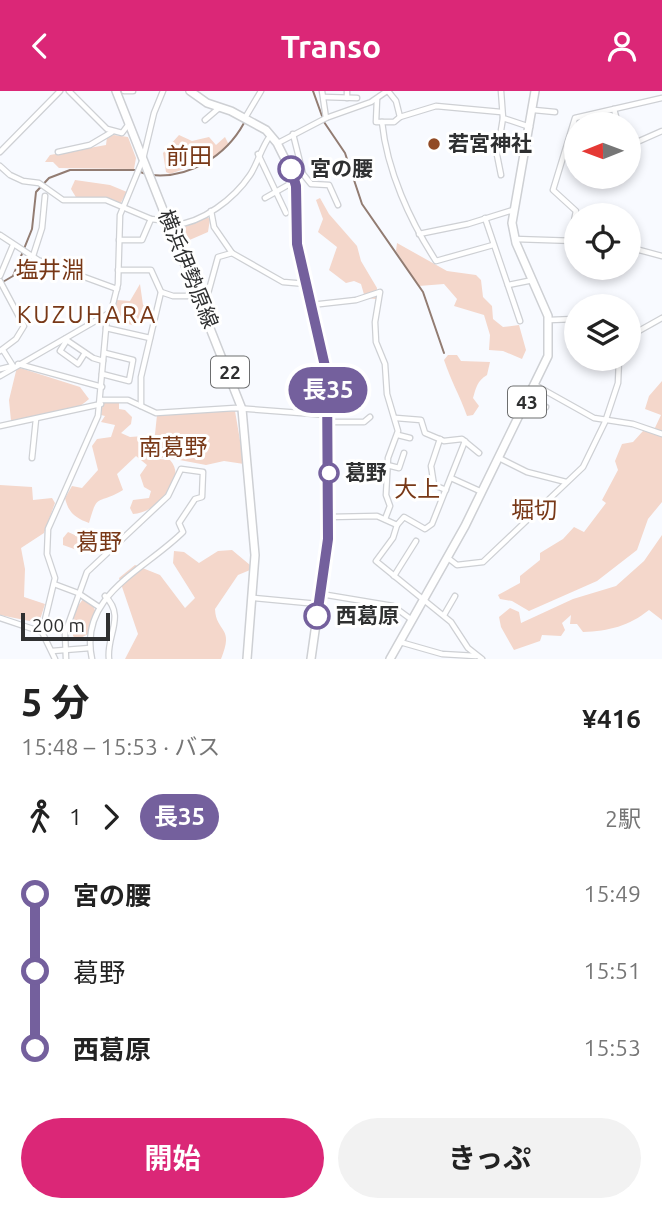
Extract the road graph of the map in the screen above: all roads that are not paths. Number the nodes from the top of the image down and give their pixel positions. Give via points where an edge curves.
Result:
1 (60, 91) edge
2 (69, 91) edge
3 (120, 91) edge
4 (133, 91) edge
5 (163, 91) edge
6 (190, 91) edge
7 (261, 91) edge
8 (322, 91) edge
9 (347, 91) edge
10 (387, 91) edge
11 (501, 91) edge
12 (535, 91) edge
13 (324, 97) junction
14 (347, 98) junction
15 (357, 98) dead end
16 (377, 98) junction
17 (662, 98) edge
18 (219, 108) junction
19 (614, 109) junction
20 (534, 110) junction
21 (555, 112) dead end
22 (615, 112) edge
23 (502, 115) junction
24 (400, 117) junction
25 (245, 118) junction
26 (324, 119) junction
27 (205, 120) dead end
28 (382, 123) junction
29 (128, 125) junction
30 (531, 127) junction
31 (662, 131) edge
32 (112, 132) junction
33 (293, 134) junction
34 (271, 135) junction
35 (641, 140) edge
36 (277, 143) junction
37 (0, 152) edge
38 (58, 152) dead end
39 (258, 154) junction
40 (144, 157) junction
41 (0, 166) edge
42 (301, 167) junction
43 (292, 171) junction
44 (501, 175) dead end
45 (296, 181) junction
46 (277, 193) junction
47 (45, 196) dead end
48 (265, 198) dead end
49 (567, 203) edge
50 (338, 205) dead end
51 (122, 208) junction
52 (211, 210) junction
53 (513, 210) junction
54 (286, 213) dead end
55 (485, 218) junction
56 (151, 219) junction
57 (171, 223) junction
58 (419, 234) junction
59 (0, 236) edge
60 (514, 239) junction
61 (119, 240) junction
62 (564, 241) edge
63 (13, 244) junction
64 (493, 245) junction
65 (641, 250) edge
66 (232, 253) junction
67 (33, 256) junction
68 (662, 256) edge
69 (118, 271) junction
70 (0, 279) edge
71 (533, 280) junction
72 (306, 284) junction
73 (508, 285) junction
74 (117, 289) junction
75 (162, 292) junction
76 (201, 297) junction
77 (311, 305) junction
78 (107, 317) junction
79 (662, 318) edge
80 (564, 319) edge
81 (549, 320) junction
82 (520, 321) dead end
83 (106, 328) junction
84 (641, 330) edge
85 (150, 338) junction
86 (65, 339) junction
87 (1, 350) edge
88 (104, 352) junction
89 (85, 353) junction
90 (103, 361) junction
91 (15, 365) junction
92 (0, 369) edge
93 (618, 371) edge
94 (102, 374) junction
95 (0, 376) edge
96 (535, 385) junction
97 (102, 387) junction
98 (528, 399) junction
99 (101, 402) junction
100 (141, 406) junction
101 (546, 407) dead end
102 (244, 409) junction
103 (370, 417) dead end
104 (396, 418) junction
105 (36, 419) junction
106 (328, 419) junction
107 (605, 422) junction
108 (0, 426) edge
109 (662, 434) edge
110 (398, 435) junction
111 (410, 438) dead end
112 (440, 439) junction
113 (465, 441) junction
114 (404, 453) dead end
115 (479, 453) dead end
116 (32, 458) dead end
117 (499, 458) junction
118 (387, 465) junction
119 (451, 478) junction
120 (566, 482) junction
121 (446, 490) junction
122 (482, 492) junction
123 (329, 517) junction
124 (385, 519) junction
125 (397, 525) junction
126 (416, 541) dead end
127 (448, 558) junction
128 (394, 576) junction
129 (54, 585) junction
130 (78, 593) junction
131 (321, 594) junction
132 (105, 596) junction
133 (455, 596) dead end
134 (255, 598) junction
135 (424, 600) junction
136 (319, 604) junction
137 (99, 607) junction
138 (443, 615) junction
139 (0, 618) edge
140 (412, 620) junction
141 (42, 632) junction
142 (400, 642) junction
143 (90, 648) junction
144 (52, 651) junction
145 (65, 651) junction
146 (479, 658) edge
147 (55, 659) edge
148 (66, 659) edge
149 (92, 659) edge
150 (109, 659) edge
151 (249, 659) edge
152 (311, 659) edge
153 (390, 659) edge

1 - 37 street
2 - 32 street
3 - 4 street
3 - 29 main road, 横浜伊勢原線 / 22
3 - 40 main road, 横浜伊勢原線 / 22
5 - 40 street
6 - 18 main road
7 - 25 street
8 - 13 street
9 - 14 street
10 - 16 street
10 - 24 street via 396,101
11 - 23 street
12 - 20 main road, 43
13 - 14 street
13 - 26 street
14 - 15 street
16 - 26 street
16 - 28 street via 376,123
17 - 19 street
18 - 25 main road
18 - 27 street
19 - 22 street
19 - 49 street via 575,118 553,190
20 - 21 street
20 - 30 main road, 43
23 - 24 street via 436,106
23 - 30 street
23 - 44 street via 497,155
24 - 28 street
25 - 34 main road
26 - 33 street
28 - 58 street via 387,157
29 - 32 street via 122,133
29 - 40 main road, 横浜伊勢原線 / 22
30 - 53 main road, 43
31 - 35 street
32 - 38 street via 90,145
33 - 36 street
33 - 42 street
34 - 36 main road
34 - 39 street
36 - 43 main road
39 - 46 street
39 - 52 street via 245,181
40 - 51 street
40 - 57 main road, 横浜伊勢原線 / 22
41 - 51 street via 23,181 39,183 63,200 106,200
42 - 43 street
42 - 50 street via 311,184 329,185
43 - 45 main road
45 - 46 street
45 - 72 main road via 297,244
46 - 48 street
46 - 54 street
47 - 67 street
51 - 56 street
51 - 61 street
52 - 57 street via 192,223
52 - 66 street via 214,227
53 - 55 street
53 - 60 main road, 43
55 - 58 street
55 - 64 street
56 - 57 street
56 - 61 street via 142,240
57 - 76 main road, 横浜伊勢原線 / 22
58 - 64 street via 436,261
59 - 63 street
60 - 62 street
60 - 71 main road, 43
61 - 69 street
63 - 67 street
63 - 70 street
64 - 73 street
65 - 68 street
66 - 72 street via 283,282
66 - 76 street via 218,257 207,297
67 - 74 street
69 - 74 street
69 - 75 street via 151,270
70 - 87 street via 24,326
71 - 73 street
71 - 81 main road, 43
72 - 77 main road
73 - 82 street
74 - 78 street
75 - 76 street
75 - 85 street
76 - 102 main road, 横浜伊勢原線 / 22
77 - 104 street via 380,292 375,332
77 - 106 main road via 326,367
78 - 83 street
78 - 86 street
79 - 84 street
80 - 81 street
81 - 96 main road, 43 via 548,356
83 - 85 street
83 - 88 street
85 - 100 street via 141,376
86 - 89 street
86 - 89 street via 60,351 69,358 78,364
86 - 91 street
87 - 91 street
88 - 90 street
88 - 94 street via 133,360 130,381
89 - 90 street
90 - 94 street
91 - 92 street
91 - 95 street
91 - 97 street
93 - 107 street
94 - 97 street
96 - 98 main road, 43
96 - 107 street
97 - 99 street
98 - 101 street
98 - 117 main road, 43
99 - 100 street via 128,400
99 - 105 street
99 - 129 street via 48,529 47,554
100 - 102 street via 156,413
102 - 106 street
102 - 134 main road, 横浜伊勢原線 / 22
103 - 106 street via 364,422
104 - 110 street
104 - 112 street via 421,420 425,433
105 - 108 street
105 - 116 street
106 - 123 main road
107 - 109 street via 633,424
107 - 120 street via 587,461
110 - 111 street
110 - 118 street
112 - 113 street
112 - 121 street via 431,466 434,485
113 - 115 street
113 - 119 street
114 - 118 street via 399,467
117 - 120 street via 527,472
117 - 122 main road, 43
118 - 124 street via 390,506
119 - 121 street
119 - 122 street
120 - 127 street via 482,563 457,565
121 - 125 street via 428,529 404,517
122 - 127 main road, 43
123 - 124 street
123 - 131 main road
124 - 125 street
125 - 128 street via 376,561
126 - 128 street
127 - 135 main road, 43
128 - 135 street
129 - 130 street
129 - 141 street
130 - 132 street via 87,572 168,496 181,469 203,473 202,497 195,499 179,523 183,532
130 - 137 street
130 - 145 street via 65,633
131 - 136 main road
131 - 140 street via 393,606
132 - 137 street
132 - 150 street via 112,603 116,622
133 - 138 street
134 - 136 street
134 - 151 main road, 横浜伊勢原線 / 22
135 - 138 street
135 - 140 main road, 43
136 - 152 main road
137 - 143 street via 90,628
138 - 146 street
139 - 141 street
140 - 142 main road, 43
141 - 144 street
142 - 146 street
142 - 153 main road, 43
143 - 145 street
143 - 149 street
144 - 145 street
144 - 147 street
145 - 148 street

